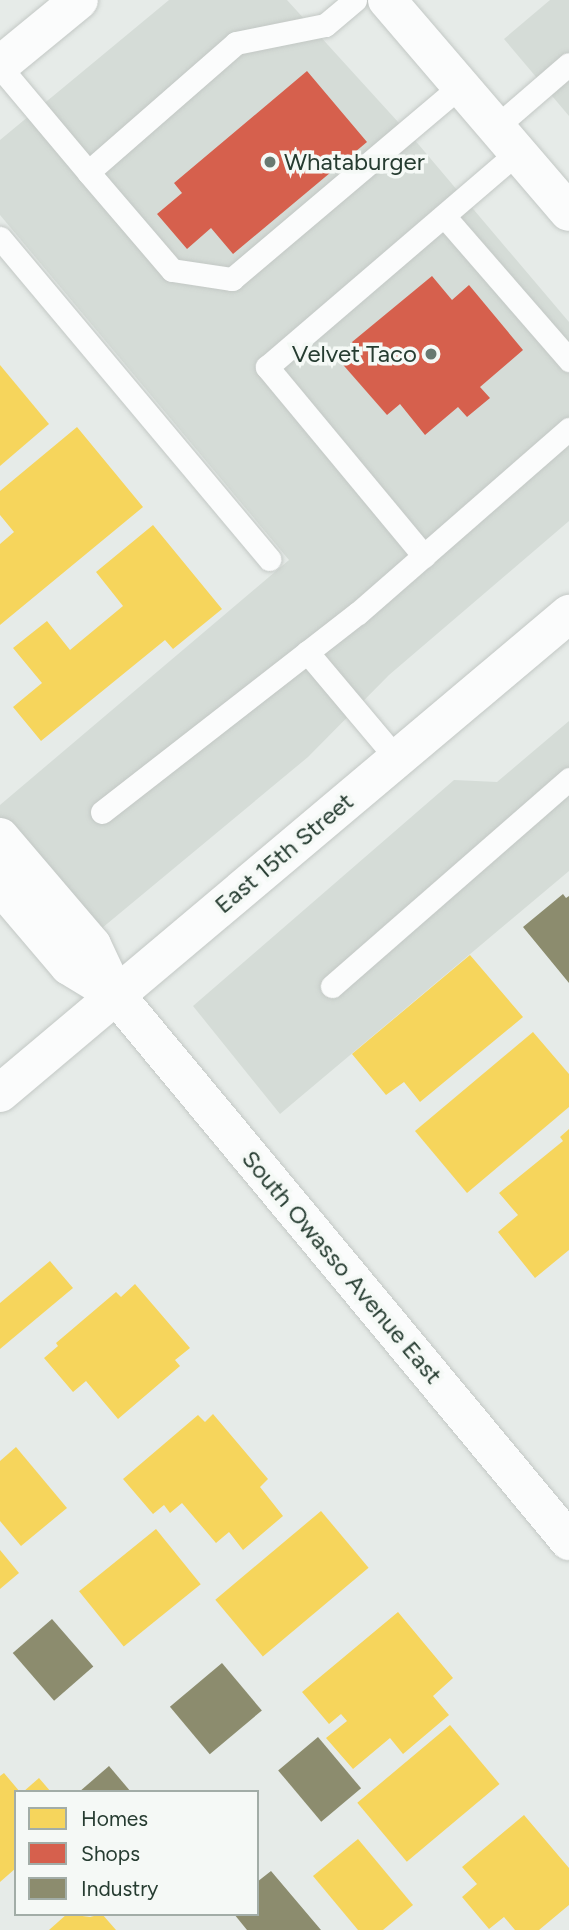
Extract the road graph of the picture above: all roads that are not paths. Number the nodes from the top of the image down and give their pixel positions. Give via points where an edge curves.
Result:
1 (79, 0) edge
2 (355, 0) edge
3 (387, 0) edge
4 (569, 64) edge
5 (0, 66) edge
6 (460, 86) junction
7 (507, 140) junction
8 (88, 172) junction
9 (569, 212) edge
10 (444, 216) junction
11 (0, 238) edge
12 (569, 360) edge
13 (569, 429) edge
14 (424, 556) junction
15 (269, 559) dead end
16 (569, 614) edge
17 (307, 652) junction
18 (397, 759) junction
19 (569, 779) edge
20 (102, 812) dead end
21 (0, 837) edge
22 (0, 885) edge
23 (332, 986) dead end
24 (115, 994) junction
25 (0, 1093) edge
26 (569, 1541) edge

1 - 5 street
2 - 8 lane via 325,24 236,43
3 - 6 street
4 - 7 lane
5 - 8 lane
6 - 7 street
6 - 8 lane via 232,279 172,270
7 - 9 street
7 - 10 lane
10 - 12 lane
10 - 14 lane via 267,367
11 - 15 lane
13 - 14 lane
14 - 17 lane
16 - 18 street, East 15th Street
17 - 18 lane
17 - 20 lane
18 - 24 street, East 15th Street
19 - 23 lane
21 - 24 street, South Owasso Avenue East via 93,945
22 - 24 street, South Owasso Avenue East via 69,966
24 - 25 street, East 15th Street
24 - 26 street, South Owasso Avenue East

